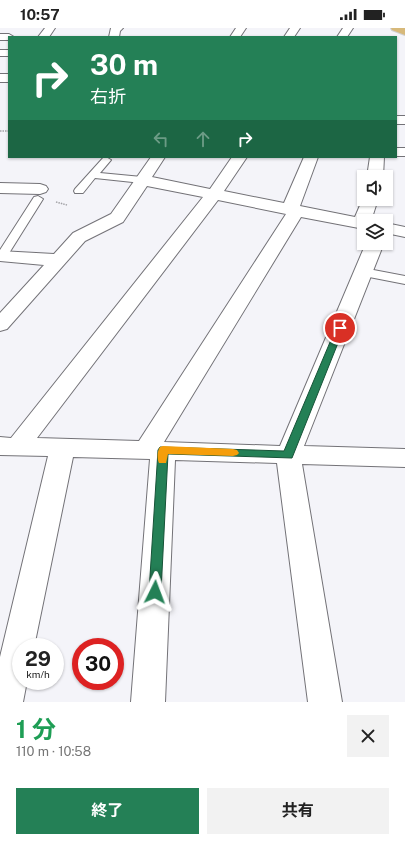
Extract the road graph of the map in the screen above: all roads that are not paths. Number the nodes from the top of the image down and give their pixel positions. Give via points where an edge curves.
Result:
1 (50, 28) edge
2 (296, 28) edge
3 (396, 28) edge
4 (405, 32) edge
5 (44, 36) edge
6 (290, 36) edge
7 (157, 158) edge
8 (239, 158) edge
9 (310, 158) edge
10 (377, 158) edge
11 (106, 160) dead end
12 (376, 170) edge
13 (93, 175) junction
14 (142, 180) junction
15 (0, 188) edge
16 (79, 191) dead end
17 (39, 194) joint
18 (214, 194) junction
19 (294, 210) junction
20 (357, 227) edge
21 (393, 229) edge
22 (405, 232) edge
23 (365, 250) edge
24 (1, 256) edge
25 (58, 260) junction
26 (363, 272) junction
27 (405, 280) edge
28 (0, 325) edge
29 (9, 446) edge
30 (62, 448) junction
31 (155, 450) junction
32 (288, 455) junction
33 (405, 458) edge
34 (6, 702) edge
35 (148, 702) edge
36 (325, 702) edge

1 - 5 street
2 - 6 street
3 - 4 main road
7 - 14 street
8 - 18 street
9 - 19 street
10 - 12 street
11 - 13 lane
13 - 14 lane
13 - 16 lane
14 - 18 street
14 - 25 street via 117,218 79,237
15 - 17 street
17 - 24 lane
18 - 19 street
18 - 29 street
19 - 20 street
19 - 31 street
21 - 22 street
23 - 26 street
24 - 25 street
25 - 28 street
26 - 27 lane
26 - 32 street
29 - 30 street
30 - 31 street
30 - 34 street
31 - 32 street
31 - 35 street
32 - 33 street
32 - 36 street

